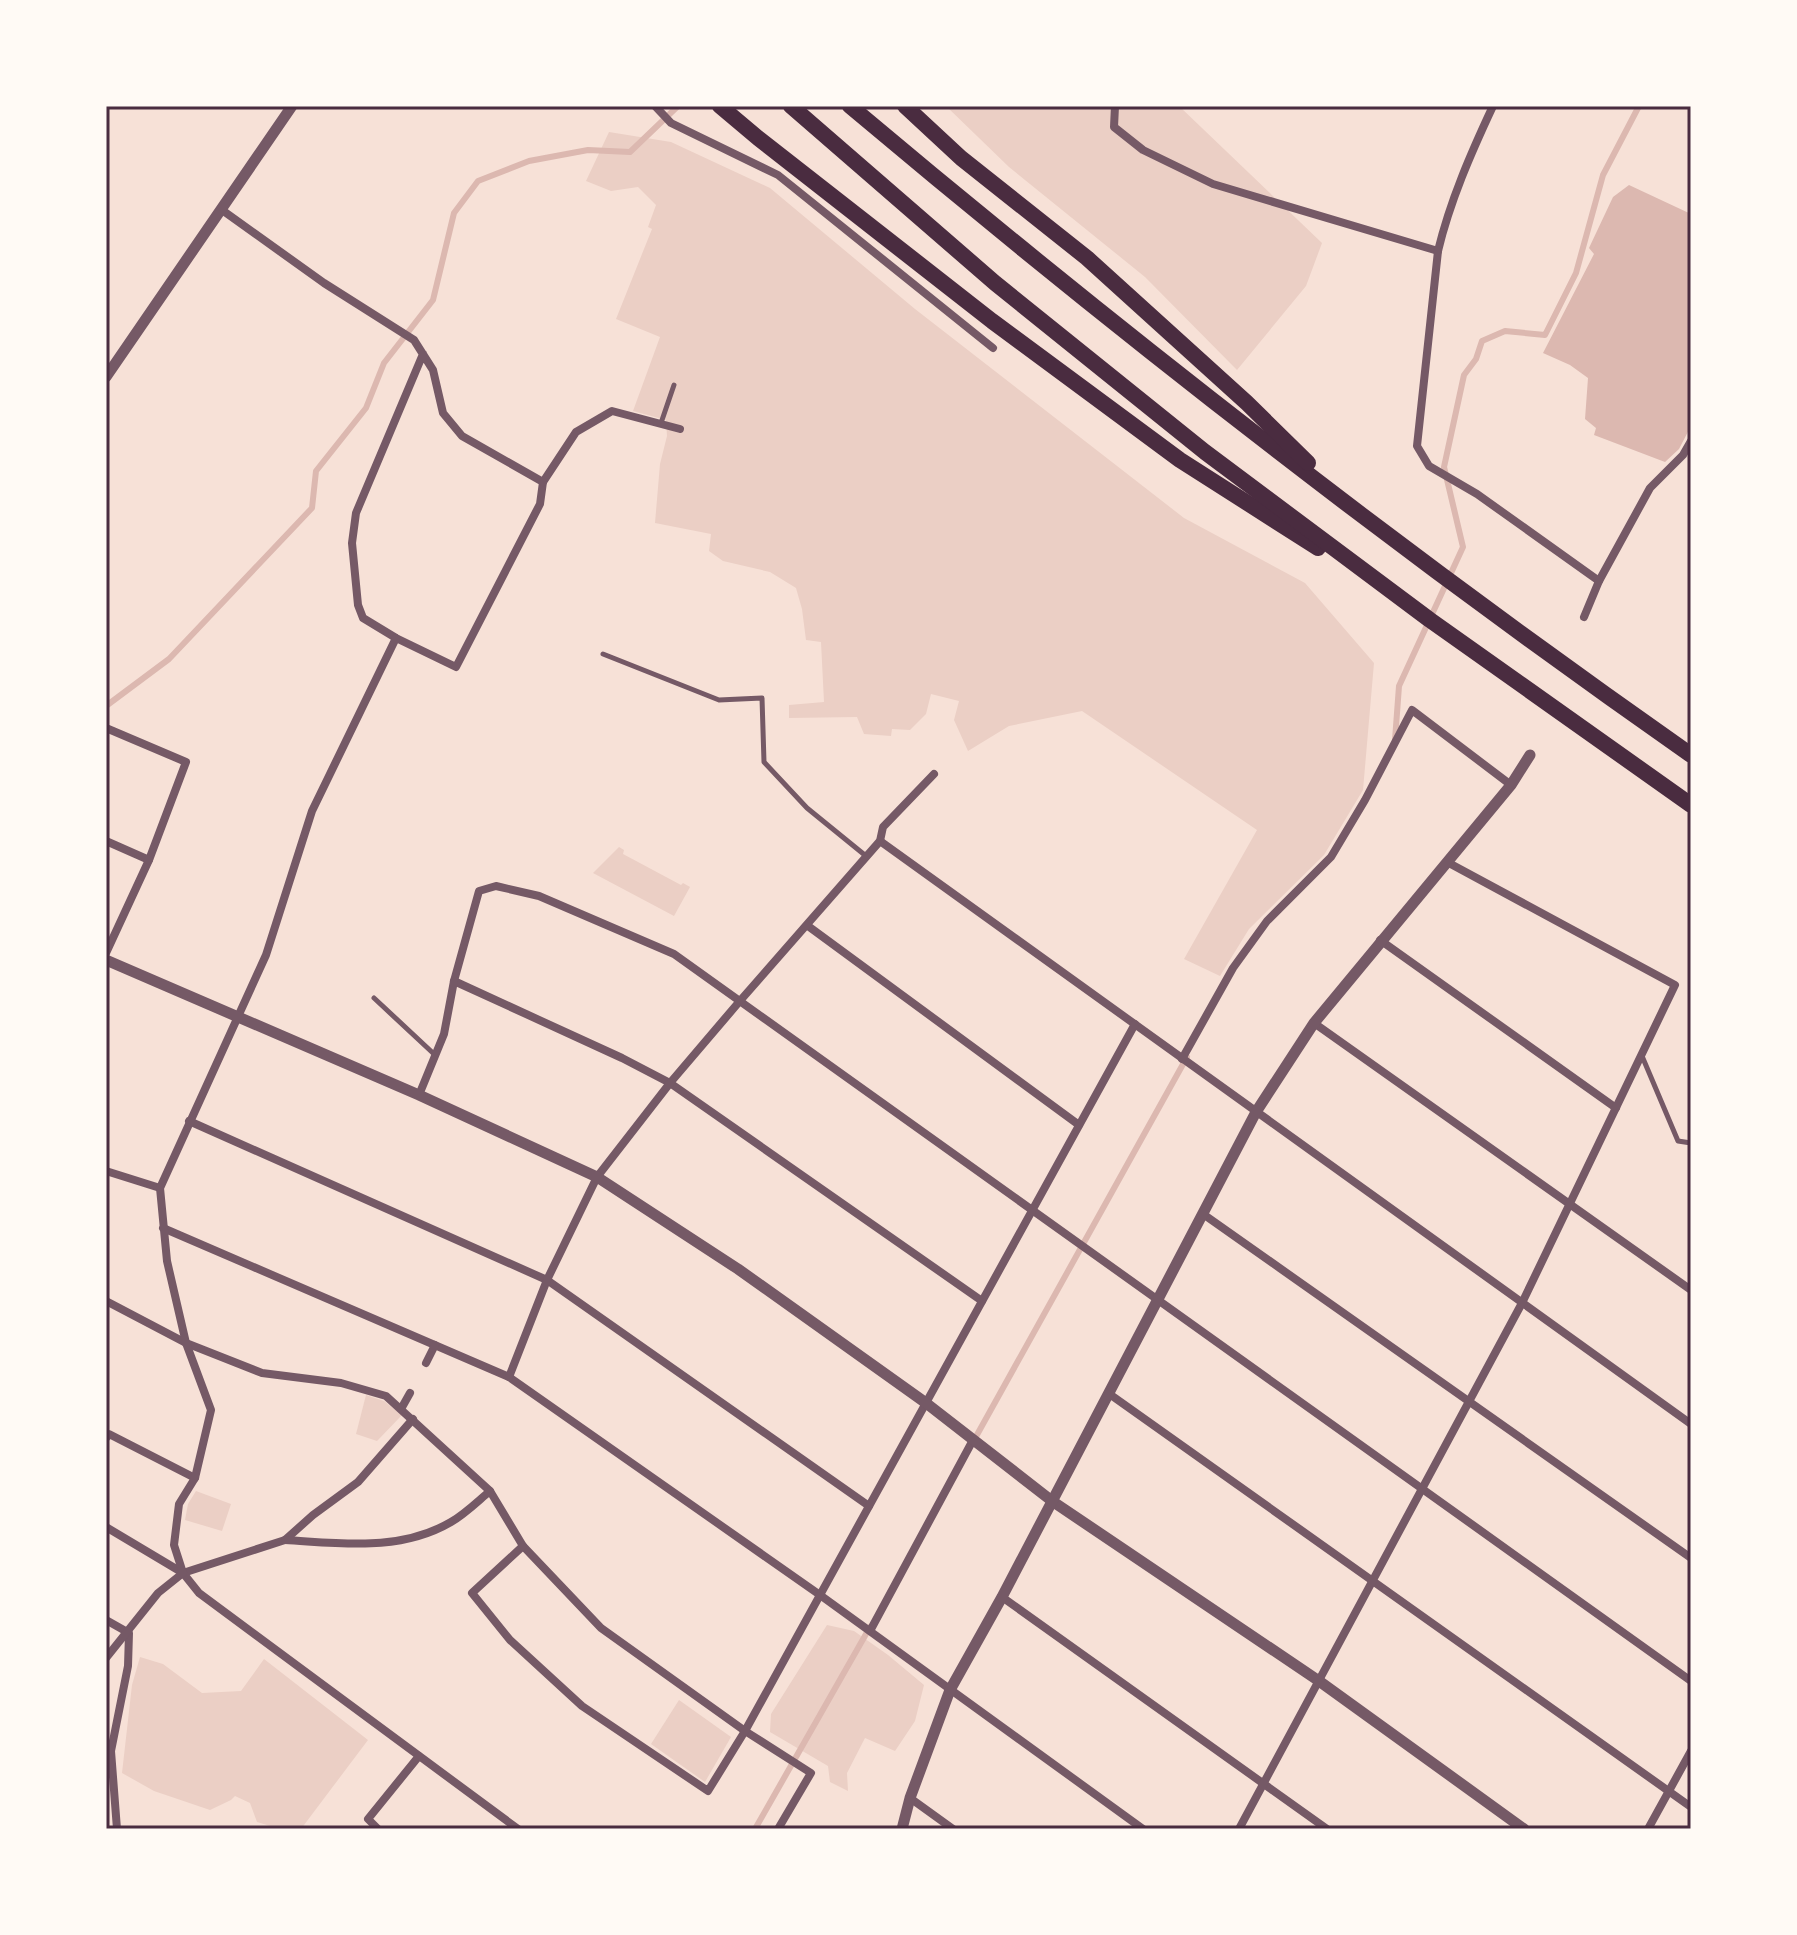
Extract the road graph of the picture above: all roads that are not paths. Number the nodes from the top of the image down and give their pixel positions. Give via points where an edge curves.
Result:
1 (292, 106) edge
2 (655, 106) edge
3 (720, 106) edge
4 (791, 106) edge
5 (850, 106) edge
6 (905, 106) edge
7 (1115, 106) edge
8 (1493, 106) edge
9 (222, 210) junction
10 (1438, 251) junction
11 (993, 348) dead end
12 (423, 354) junction
13 (106, 377) edge
14 (674, 385) dead end
15 (661, 424) junction
16 (680, 429) dead end
17 (1691, 441) edge
18 (543, 482) junction
19 (1369, 522) junction
20 (1599, 581) junction
21 (1584, 617) dead end
22 (1430, 620) junction
23 (396, 638) junction
24 (603, 654) dead end
25 (106, 728) edge
26 (1530, 755) dead end
27 (1691, 755) edge
28 (934, 774) dead end
29 (1511, 785) junction
30 (1691, 805) edge
31 (106, 841) edge
32 (880, 841) junction
33 (867, 856) junction
34 (149, 860) junction
35 (1447, 862) junction
36 (808, 926) junction
37 (1380, 940) junction
38 (106, 953) edge
39 (106, 960) edge
40 (454, 981) junction
41 (374, 998) dead end
42 (739, 1002) junction
43 (237, 1018) junction
44 (1314, 1023) junction
45 (1135, 1024) junction
46 (435, 1055) junction
47 (1642, 1055) junction
48 (1182, 1059) junction
49 (670, 1083) junction
50 (419, 1095) junction
51 (1616, 1108) junction
52 (1256, 1112) junction
53 (189, 1121) junction
54 (1079, 1125) junction
55 (1691, 1143) edge
56 (106, 1171) edge
57 (597, 1177) junction
58 (160, 1188) junction
59 (1570, 1204) junction
60 (1032, 1211) junction
61 (1203, 1214) junction
62 (163, 1228) junction
63 (547, 1280) junction
64 (1691, 1290) edge
65 (106, 1301) edge
66 (982, 1301) junction
67 (1158, 1301) junction
68 (1522, 1303) junction
69 (186, 1343) junction
70 (435, 1345) junction
71 (426, 1363) dead end
72 (509, 1377) junction
73 (410, 1393) dead end
74 (1108, 1393) junction
75 (1468, 1401) junction
76 (926, 1403) junction
77 (401, 1409) junction
78 (413, 1419) junction
79 (1691, 1424) edge
80 (106, 1438) edge
81 (973, 1440) junction
82 (195, 1478) junction
83 (1422, 1490) junction
84 (490, 1491) junction
85 (1052, 1501) junction
86 (869, 1506) junction
87 (106, 1527) edge
88 (285, 1540) junction
89 (523, 1546) junction
90 (1691, 1558) edge
91 (183, 1573) junction
92 (1372, 1580) junction
93 (820, 1595) junction
94 (1002, 1597) junction
95 (106, 1620) edge
96 (870, 1631) junction
97 (129, 1633) junction
98 (106, 1658) edge
99 (1319, 1681) junction
100 (1691, 1681) edge
101 (950, 1690) junction
102 (745, 1731) junction
103 (1691, 1751) edge
104 (419, 1756) junction
105 (1263, 1784) junction
106 (1669, 1791) junction
107 (910, 1798) junction
108 (1691, 1807) edge
109 (117, 1829) edge
110 (378, 1829) edge
111 (518, 1829) edge
112 (778, 1829) edge
113 (902, 1829) edge
114 (953, 1829) edge
115 (1143, 1829) edge
116 (1239, 1829) edge
117 (1327, 1829) edge
118 (1524, 1829) edge
119 (1648, 1829) edge

1 - 9 street
2 - 11 street via 671,123 778,175
3 - 22 highway via 992,321 1180,460
4 - 22 highway via 1094,364
5 - 19 highway
6 - 19 highway via 1099,269
7 - 10 street via 1114,127 1143,150 1213,184
8 - 10 street
9 - 12 street via 414,340
9 - 13 street
10 - 20 street via 1417,446 1429,466
12 - 18 street via 433,370 443,413 462,436
12 - 23 street via 356,513 352,543 363,618
14 - 15 lane
15 - 16 street
15 - 18 street via 612,411 576,432
17 - 20 street via 1650,488
18 - 23 street via 540,504 456,667
19 - 27 highway
20 - 21 street
22 - 30 highway
23 - 43 street via 312,811 266,955
24 - 33 lane via 719,700 762,698 764,762 807,808
25 - 34 street via 186,762
26 - 29 street
28 - 32 street via 883,827
29 - 35 street
29 - 48 street via 1412,710 1331,857 1267,921 1233,968
31 - 34 street
32 - 33 street
32 - 45 street
33 - 36 street
34 - 38 street
35 - 37 street
35 - 47 street via 1675,985
36 - 42 street
36 - 54 street
37 - 44 street
37 - 51 street
39 - 43 street
40 - 42 street via 479,891 496,886 539,896 674,954
40 - 46 street
40 - 49 street
41 - 46 lane
42 - 49 street
42 - 60 street
43 - 50 street
43 - 53 street
44 - 52 street
44 - 59 street
45 - 48 street
45 - 54 street
46 - 50 street
47 - 51 street
47 - 55 lane via 1678,1141
48 - 52 street
49 - 57 street
49 - 66 street
50 - 57 street
51 - 59 street
52 - 61 street
52 - 68 street
53 - 58 street
53 - 63 street
54 - 60 street
56 - 58 street
57 - 63 street
57 - 76 street via 738,1269
58 - 62 street
59 - 64 street
59 - 68 street
60 - 66 street
60 - 67 street
61 - 67 street
61 - 75 street
62 - 69 street
62 - 70 street
63 - 72 street
63 - 86 street
65 - 69 street
66 - 76 street
67 - 74 street
67 - 83 street
68 - 75 street
68 - 79 street
69 - 77 street via 262,1373 341,1383 386,1396
69 - 82 street via 211,1410
70 - 71 street
70 - 72 street
72 - 93 street
73 - 77 street
74 - 85 street
74 - 92 street
75 - 83 street
75 - 90 street
76 - 81 street
76 - 86 street
77 - 78 street
78 - 84 street
78 - 88 street via 358,1482
80 - 82 street via 109,1434
81 - 85 street
81 - 96 street
82 - 91 street via 179,1504 174,1545
83 - 92 street
83 - 100 street
84 - 88 street via 451,1522 410,1540
84 - 89 street
85 - 94 street
85 - 99 street
86 - 93 street
87 - 91 street
88 - 91 street
89 - 102 street via 601,1628
89 - 102 street via 472,1593 510,1640 582,1706 708,1791
91 - 97 street via 158,1593
91 - 104 street via 199,1593
92 - 99 street
92 - 106 street
93 - 96 street
93 - 102 street
94 - 101 street
94 - 105 street
95 - 97 street
96 - 101 street
97 - 98 street
97 - 109 street via 111,1751
99 - 105 street
99 - 118 street
101 - 107 street
101 - 115 street
102 - 112 street via 811,1773
103 - 106 street
104 - 110 street via 368,1819
104 - 111 street
105 - 116 street
105 - 117 street
106 - 108 street
106 - 119 street
107 - 113 street
107 - 114 street

